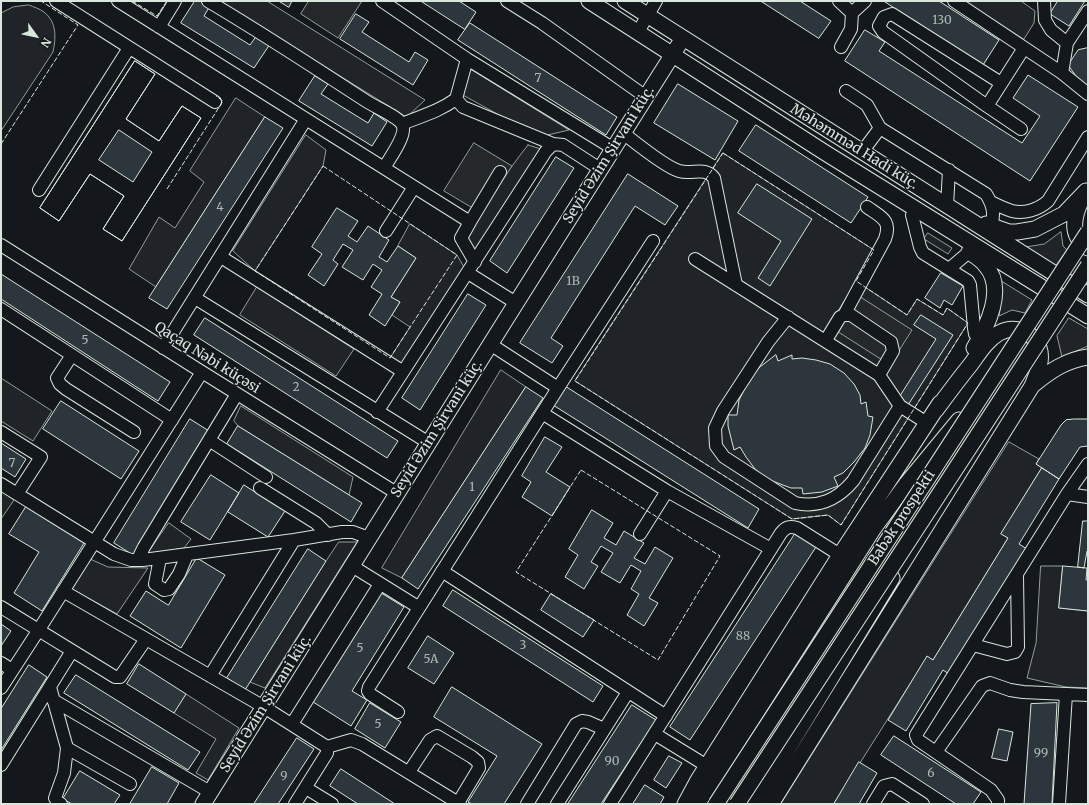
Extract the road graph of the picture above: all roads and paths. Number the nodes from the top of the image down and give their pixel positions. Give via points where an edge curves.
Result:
1 (56, 1) edge
2 (118, 1) edge
3 (175, 1) edge
4 (208, 1) edge
5 (382, 1) edge
6 (507, 1) edge
7 (589, 1) edge
8 (625, 1) edge
9 (656, 1) edge
10 (839, 1) edge
11 (865, 1) edge
12 (954, 1) edge
13 (1044, 1) edge
14 (1088, 11) edge
15 (852, 13) junction
16 (647, 15) junction
17 (159, 27) junction
18 (638, 32) junction
19 (683, 38) junction
20 (1067, 43) junction
21 (841, 47) dead end
22 (129, 48) junction
23 (1024, 48) junction
24 (672, 55) junction
25 (467, 59) junction
26 (1062, 73) junction
27 (1001, 83) junction
28 (846, 92) dead end
29 (1088, 94) edge
30 (646, 96) junction
31 (456, 99) junction
32 (215, 102) dead end
33 (987, 106) junction
34 (306, 119) junction
35 (402, 124) junction
36 (880, 128) junction
37 (1021, 129) dead end
38 (623, 134) junction
39 (1088, 137) edge
40 (553, 144) junction
41 (614, 149) junction
42 (824, 152) junction
43 (862, 152) junction
44 (384, 168) junction
45 (600, 169) junction
46 (948, 170) junction
47 (500, 172) dead end
48 (414, 187) junction
49 (1087, 189) edge
50 (39, 190) dead end
51 (991, 202) junction
52 (867, 207) dead end
53 (950, 208) junction
54 (912, 216) junction
55 (470, 222) junction
56 (991, 226) junction
57 (386, 231) dead end
58 (1088, 232) edge
59 (653, 241) dead end
60 (1, 245) edge
61 (1088, 248) edge
62 (969, 252) junction
63 (221, 257) junction
64 (695, 259) dead end
65 (475, 262) junction
66 (1088, 266) edge
67 (949, 269) junction
68 (468, 273) junction
69 (736, 285) junction
70 (1086, 294) edge
71 (195, 298) junction
72 (516, 303) junction
73 (1, 309) edge
74 (1083, 313) edge
75 (844, 315) junction
76 (788, 317) junction
77 (1088, 323) edge
78 (979, 339) junction
79 (826, 340) junction
80 (490, 344) junction
81 (163, 348) junction
82 (72, 355) junction
83 (1088, 357) edge
84 (402, 371) junction
85 (202, 372) junction
86 (879, 375) junction
87 (990, 382) junction
88 (1032, 386) junction
89 (558, 388) junction
90 (1006, 392) junction
91 (237, 394) junction
92 (900, 406) junction
93 (936, 410) junction
94 (378, 412) junction
95 (542, 413) junction
96 (172, 420) junction
97 (927, 423) junction
98 (1, 432) edge
99 (134, 432) dead end
100 (209, 440) junction
101 (429, 443) junction
102 (1088, 464) edge
103 (266, 477) dead end
104 (1, 484) edge
105 (260, 488) dead end
106 (667, 491) junction
107 (17, 494) junction
108 (398, 494) junction
109 (1067, 494) junction
110 (1088, 497) edge
111 (640, 534) dead end
112 (328, 535) junction
113 (370, 538) junction
114 (294, 540) junction
115 (94, 542) junction
116 (771, 549) junction
117 (187, 555) junction
118 (840, 555) junction
119 (160, 558) junction
120 (140, 560) junction
121 (352, 566) junction
122 (442, 571) junction
123 (1017, 574) junction
124 (380, 584) junction
125 (64, 591) junction
126 (1, 608) edge
127 (418, 608) junction
128 (38, 631) junction
129 (146, 639) junction
130 (973, 645) junction
131 (72, 651) junction
132 (1, 663) edge
133 (12, 670) junction
134 (210, 676) junction
135 (50, 687) junction
136 (1, 688) edge
137 (628, 692) junction
138 (1066, 694) junction
139 (1088, 695) edge
140 (54, 700) junction
141 (264, 707) junction
142 (398, 712) dead end
143 (666, 716) junction
144 (292, 724) junction
145 (604, 729) junction
146 (655, 734) junction
147 (327, 747) junction
148 (67, 748) junction
149 (936, 752) junction
150 (1, 765) edge
151 (707, 766) junction
152 (409, 772) junction
153 (130, 784) dead end
154 (306, 788) junction
155 (206, 798) edge
156 (459, 803) edge
157 (61, 804) edge
158 (295, 804) edge
159 (332, 804) edge
160 (527, 804) edge
161 (557, 804) edge
162 (610, 804) edge
163 (685, 804) edge
164 (697, 804) edge
165 (716, 804) edge
166 (737, 804) edge
167 (754, 804) edge
168 (771, 804) edge
169 (873, 804) edge
170 (923, 804) edge
171 (998, 804) edge
172 (1059, 804) edge

1 - 22 street
2 - 17 street
3 - 17 street
4 - 35 street
5 - 25 street
6 - 30 street via 542,22
7 - 18 main road, Məhəmməd Hadi küç.
8 - 16 main road, Məhəmməd Hadi küç.
9 - 16 street
10 - 15 street
11 - 15 street
12 - 23 street
13 - 20 street via 1045,20 1051,30
14 - 20 street
15 - 21 street via 851,29
16 - 18 street
16 - 19 main road, Məhəmməd Hadi küç.
17 - 34 street
18 - 24 main road, Məhəmməd Hadi küç.
19 - 24 main road, Seyid Əzim Şirvani küç.
19 - 43 main road, Məhəmməd Hadi küç.
20 - 26 street
22 - 32 street
22 - 50 street
23 - 26 street
23 - 27 street
24 - 30 main road, Seyid Əzim Şirvani küç.
24 - 42 main road, Məhəmməd Hadi küç.
25 - 31 street
25 - 41 street
26 - 29 street
27 - 33 street
27 - 33 street via 892,14 884,17 879,26 883,32
28 - 36 street via 867,105
30 - 38 main road, Seyid Əzim Şirvani küç.
31 - 35 street via 432,113
31 - 40 street via 463,107
33 - 37 street
34 - 44 street
34 - 63 street
35 - 44 street via 404,131 400,141
36 - 43 street
36 - 46 street
38 - 41 main road, Seyid Əzim Şirvani küç.
38 - 69 street via 678,171 705,171 714,178
39 - 51 street via 1048,202 1043,206 1030,211 1012,211
40 - 45 street via 563,145
40 - 65 street
41 - 45 main road, Seyid Əzim Şirvani küç.
42 - 54 main road via 854,178
42 - 74 main road, Məhəmməd Hadi küç.
43 - 53 main road, Məhəmməd Hadi küç.
44 - 48 street
45 - 72 main road, Seyid Əzim Şirvani küç.
46 - 51 street via 986,194
46 - 53 street
47 - 55 street
48 - 55 street
48 - 57 street
49 - 56 main road via 1064,214 1035,229 1013,232
49 - 61 main road via 1074,222 1079,239
51 - 56 street via 994,212
52 - 75 street via 882,219 888,226 888,231
53 - 56 main road
53 - 70 main road, Məhəmməd Hadi küç.
54 - 62 main road
54 - 67 street via 923,253
55 - 65 street via 461,238
58 - 87 main road, Babək prospekti, bridge
59 - 89 street
60 - 81 street, Qaçaq Nəbi küçəsi
62 - 67 street
62 - 77 main road
62 - 78 main road via 987,267 993,283 991,316
63 - 71 street
63 - 84 street
64 - 69 street
65 - 68 street
66 - 90 main road, Babək prospekti, bridge
67 - 78 street via 970,285 974,328
68 - 72 street
68 - 84 street
69 - 76 street
71 - 81 street
71 - 94 street
72 - 80 main road, Seyid Əzim Şirvani küç.
73 - 82 street
75 - 79 street via 840,317
75 - 86 street via 851,315 891,342 893,351
76 - 79 street
76 - 92 street via 768,342 723,411 715,428 716,446 724,457 795,503 806,505 827,502 844,492 853,481
78 - 93 main road
79 - 86 street
80 - 89 street
80 - 101 main road, Seyid Əzim Şirvani küç.
81 - 85 street, Qaçaq Nəbi küçəsi
82 - 96 street
82 - 99 street via 57,378 60,384
83 - 88 main road via 1057,367
84 - 94 street
85 - 91 street, Qaçaq Nəbi küçəsi
85 - 96 street
86 - 92 street
87 - 164 main road, bridge via 907,483 874,528
87 - 165 main road, Babək prospekti, bridge
88 - 93 main road via 1041,361 1038,345 1026,332 1009,329 1000,332 985,345
88 - 168 main road
89 - 95 street
90 - 166 main road, Babək prospekti, bridge
90 - 167 main road, bridge
91 - 100 street
91 - 108 street, Qaçaq Nəbi küçəsi
92 - 97 street
93 - 97 main road
94 - 101 street
95 - 106 street
95 - 122 street
96 - 115 street
97 - 118 main road
98 - 107 street via 41,457
100 - 103 street
100 - 120 street via 144,547
101 - 108 main road, Seyid Əzim Şirvani küç.
102 - 109 street
104 - 107 street
105 - 112 street via 316,523
106 - 111 street
106 - 116 street
107 - 115 street
108 - 113 main road, Seyid Əzim Şirvani küç.
109 - 110 street
109 - 123 street
112 - 113 street via 353,532
112 - 114 street
113 - 121 main road, Seyid Əzim Şirvani küç.
114 - 117 street
114 - 134 street
115 - 120 street via 114,554 131,560
115 - 125 street
116 - 118 street via 781,533 791,526
116 - 143 street
117 - 119 street
117 - 119 street via 179,574 169,589 164,590 155,584
118 - 151 main road
119 - 120 street
121 - 124 street
121 - 141 main road, Seyid Əzim Şirvani küç.
122 - 127 street
122 - 137 street
123 - 130 street
123 - 130 street via 1018,647 1015,652 1007,654
124 - 127 street
124 - 144 street
125 - 128 street
125 - 129 street
126 - 128 street
127 - 142 street via 368,687 370,694
128 - 131 street
128 - 133 street
129 - 131 street via 120,677 115,677
129 - 134 street
130 - 149 street via 916,736
131 - 135 street
132 - 133 street
133 - 136 street
134 - 141 street
135 - 140 street
135 - 150 street
137 - 143 street
137 - 145 street
138 - 139 street
138 - 149 street via 1023,692 990,684 982,686
138 - 172 street
140 - 148 street
140 - 155 street
141 - 144 street
141 - 155 main road, Seyid Əzim Şirvani küç.
143 - 146 street
144 - 147 street
145 - 160 street via 588,722 576,724
145 - 161 street
146 - 151 street
146 - 162 street
147 - 152 street via 351,740
147 - 154 street via 327,753
148 - 153 street
148 - 157 street via 64,773 55,798
149 - 171 street via 991,790
151 - 163 main road
152 - 156 street
152 - 156 street via 430,740 437,736 466,753 478,762 479,768
154 - 158 street
154 - 159 street
169 - 170 street via 884,786 892,784

